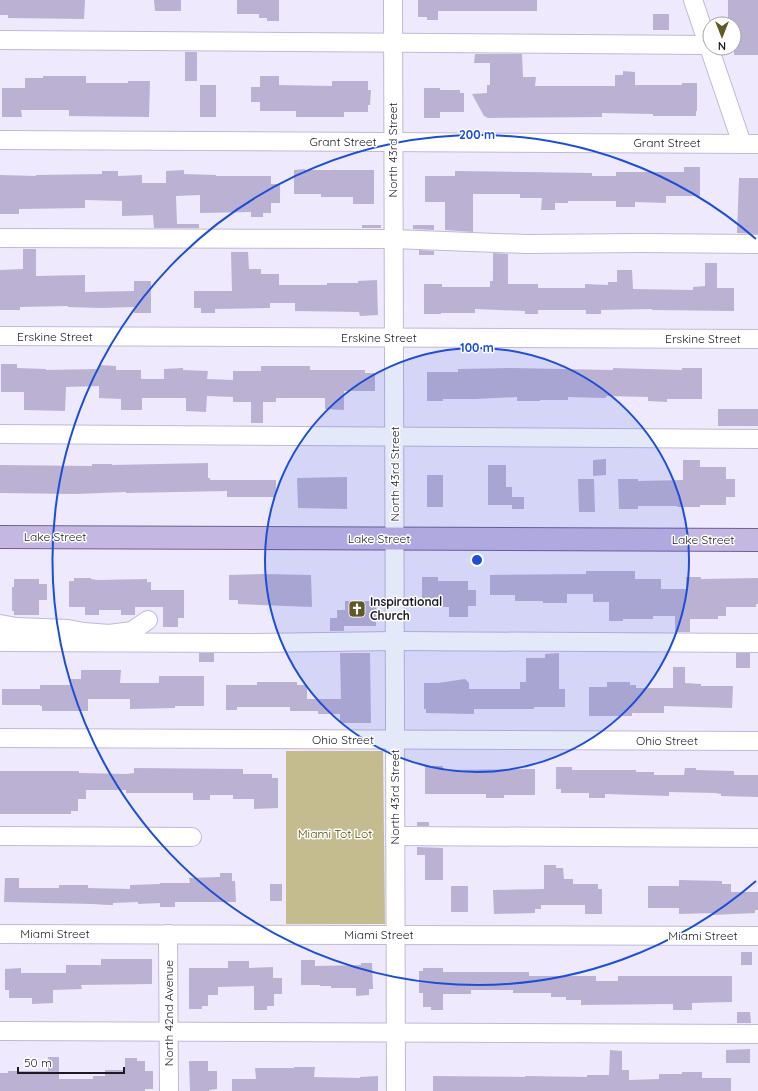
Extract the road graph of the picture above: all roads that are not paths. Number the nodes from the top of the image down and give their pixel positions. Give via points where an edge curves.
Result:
1 (393, 0) edge
2 (693, 0) edge
3 (702, 27) edge
4 (0, 40) edge
5 (393, 43) junction
6 (702, 45) edge
7 (713, 56) edge
8 (0, 140) edge
9 (393, 142) junction
10 (750, 144) edge
11 (0, 238) edge
12 (393, 239) junction
13 (758, 244) edge
14 (0, 336) edge
15 (394, 338) junction
16 (758, 339) edge
17 (0, 434) edge
18 (394, 436) junction
19 (758, 439) edge
20 (0, 537) edge
21 (395, 539) junction
22 (758, 540) edge
23 (148, 620) dead end
24 (0, 624) edge
25 (395, 640) junction
26 (0, 642) edge
27 (758, 643) edge
28 (0, 738) edge
29 (395, 740) junction
30 (758, 741) edge
31 (0, 836) edge
32 (395, 836) junction
33 (192, 837) dead end
34 (758, 838) edge
35 (0, 934) edge
36 (168, 934) junction
37 (396, 935) junction
38 (758, 936) edge
39 (0, 1031) edge
40 (169, 1031) junction
41 (396, 1033) junction
42 (758, 1034) edge
43 (169, 1091) edge
44 (396, 1091) edge

1 - 5 street, North 43rd Street
2 - 3 street
4 - 5 street
5 - 6 street
5 - 9 street, North 43rd Street
7 - 10 street
8 - 9 street, Grant Street
9 - 10 street, Grant Street
9 - 12 street, North 43rd Street
11 - 12 street
12 - 13 street via 526,244
12 - 15 street, North 43rd Street
14 - 15 street, Erskine Street
15 - 16 street, Erskine Street
15 - 18 street, North 43rd Street
17 - 18 street
18 - 19 street
18 - 21 street, North 43rd Street
20 - 21 main road, Lake Street
21 - 22 main road, Lake Street
21 - 25 street, North 43rd Street
23 - 24 street via 132,631 109,634
25 - 26 street via 248,643
25 - 27 street
25 - 29 street, North 43rd Street
28 - 29 street, Ohio Street
29 - 30 street, Ohio Street
29 - 32 street, North 43rd Street
31 - 33 street
32 - 34 street
32 - 37 street, North 43rd Street
35 - 36 street, Miami Street
36 - 37 street, Miami Street
36 - 40 street, North 42nd Avenue
37 - 38 street, Miami Street
37 - 41 street, North 43rd Street
39 - 40 street
40 - 41 street
40 - 43 street, North 42nd Avenue
41 - 42 street
41 - 44 street, North 43rd Street

